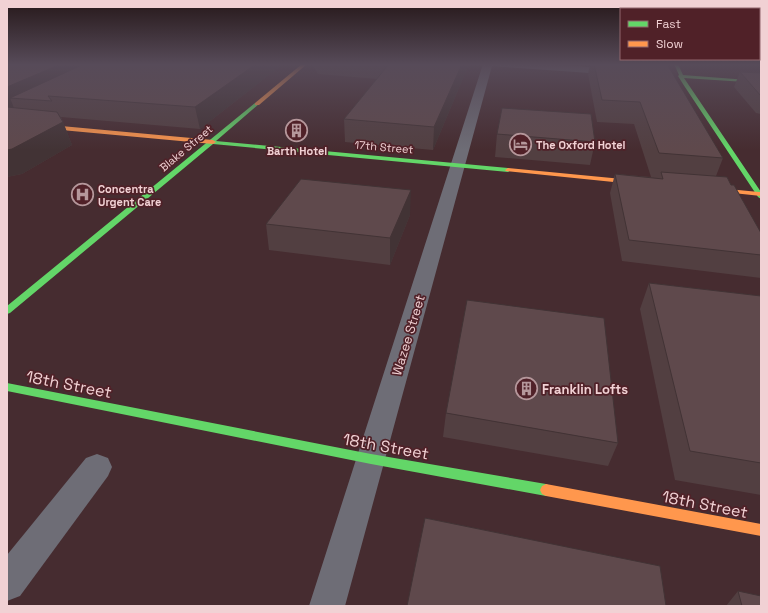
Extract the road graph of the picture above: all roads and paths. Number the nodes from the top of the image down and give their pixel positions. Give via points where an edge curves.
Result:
1 (271, 93) edge
2 (480, 93) edge
3 (691, 93) edge
4 (7, 123) edge
5 (211, 142) junction
6 (459, 166) junction
7 (652, 184) edge
8 (699, 188) edge
9 (760, 195) edge
10 (7, 311) edge
11 (7, 387) edge
12 (370, 459) junction
13 (97, 466) dead end
14 (761, 530) edge
15 (7, 583) edge
16 (327, 606) edge

1 - 5 street, Blake Street
2 - 6 street, Wazee Street
3 - 9 street
4 - 5 street, 17th Street
5 - 6 street, 17th Street
5 - 10 street, Blake Street
6 - 7 street, 17th Street
6 - 12 street, Wazee Street
8 - 9 street
11 - 12 street, 18th Street
12 - 14 street, 18th Street
12 - 16 street, Wazee Street
13 - 15 street

